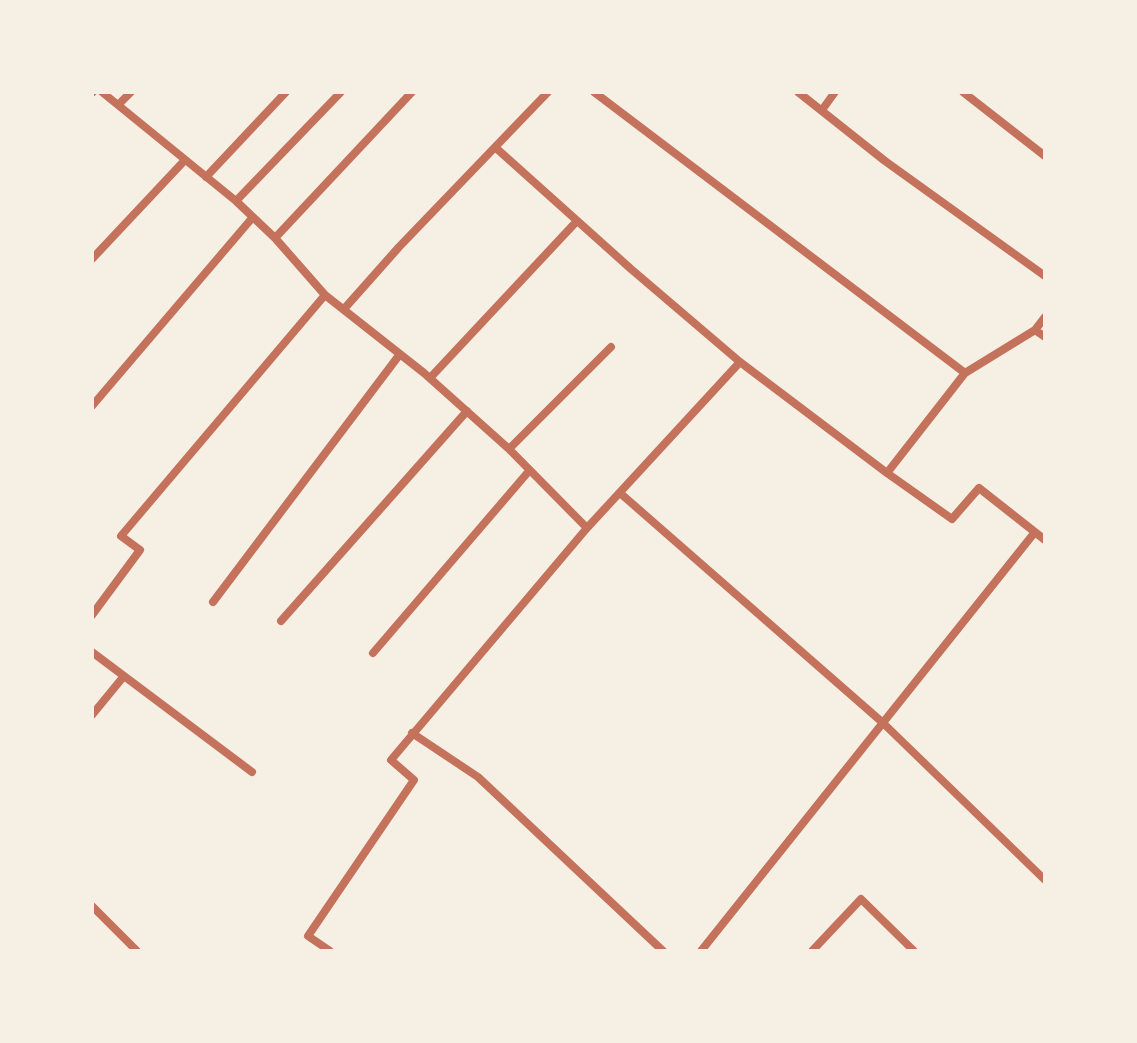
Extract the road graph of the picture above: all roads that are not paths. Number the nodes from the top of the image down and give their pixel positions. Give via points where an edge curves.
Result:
1 (102, 92) edge
2 (131, 92) edge
3 (286, 92) edge
4 (341, 92) edge
5 (412, 92) edge
6 (548, 92) edge
7 (594, 92) edge
8 (798, 92) edge
9 (835, 92) edge
10 (963, 92) edge
11 (118, 105) junction
12 (822, 110) junction
13 (496, 148) junction
14 (1045, 156) edge
15 (185, 160) junction
16 (206, 177) junction
17 (236, 201) junction
18 (253, 217) junction
19 (576, 222) junction
20 (275, 238) junction
21 (92, 259) edge
22 (1045, 276) edge
23 (325, 295) junction
24 (344, 309) junction
25 (1045, 317) edge
26 (1035, 330) junction
27 (1045, 337) edge
28 (611, 347) dead end
29 (400, 354) junction
30 (740, 362) junction
31 (965, 373) junction
32 (430, 378) junction
33 (92, 406) edge
34 (467, 411) junction
35 (509, 449) junction
36 (529, 471) junction
37 (887, 473) junction
38 (620, 493) junction
39 (587, 528) junction
40 (1035, 532) junction
41 (1045, 540) edge
42 (213, 602) dead end
43 (92, 615) edge
44 (281, 621) dead end
45 (92, 652) edge
46 (373, 653) dead end
47 (124, 676) junction
48 (92, 715) edge
49 (882, 722) junction
50 (412, 733) junction
51 (252, 772) dead end
52 (1045, 880) edge
53 (92, 906) edge
54 (137, 951) edge
55 (330, 951) edge
56 (663, 951) edge
57 (701, 951) edge
58 (812, 951) edge
59 (914, 951) edge

1 - 11 street
2 - 11 street
3 - 16 street
4 - 17 street
5 - 20 street
6 - 13 street
7 - 31 street
8 - 12 street
9 - 12 street
10 - 14 street
11 - 15 street
12 - 22 street
13 - 19 street
13 - 24 street
15 - 16 street
15 - 21 street
16 - 17 street
17 - 18 street
18 - 20 street
18 - 33 street
19 - 30 street
19 - 32 street
20 - 23 street
23 - 24 street
23 - 43 street via 121,536 140,550
24 - 29 street
25 - 26 street
26 - 27 street
26 - 31 street
28 - 35 street
29 - 32 street
29 - 42 street
30 - 37 street
30 - 38 street
31 - 37 street
32 - 34 street
34 - 35 street
34 - 44 street
35 - 36 street
36 - 39 street
36 - 46 street
37 - 40 street via 952,519 979,488
38 - 39 street
38 - 49 street
39 - 50 street
40 - 41 street
40 - 49 street
45 - 47 street
47 - 48 street
47 - 51 street
49 - 52 street
49 - 57 street
50 - 55 street via 391,760 414,780 308,936
50 - 56 street via 478,777
53 - 54 street
58 - 59 street via 861,899

